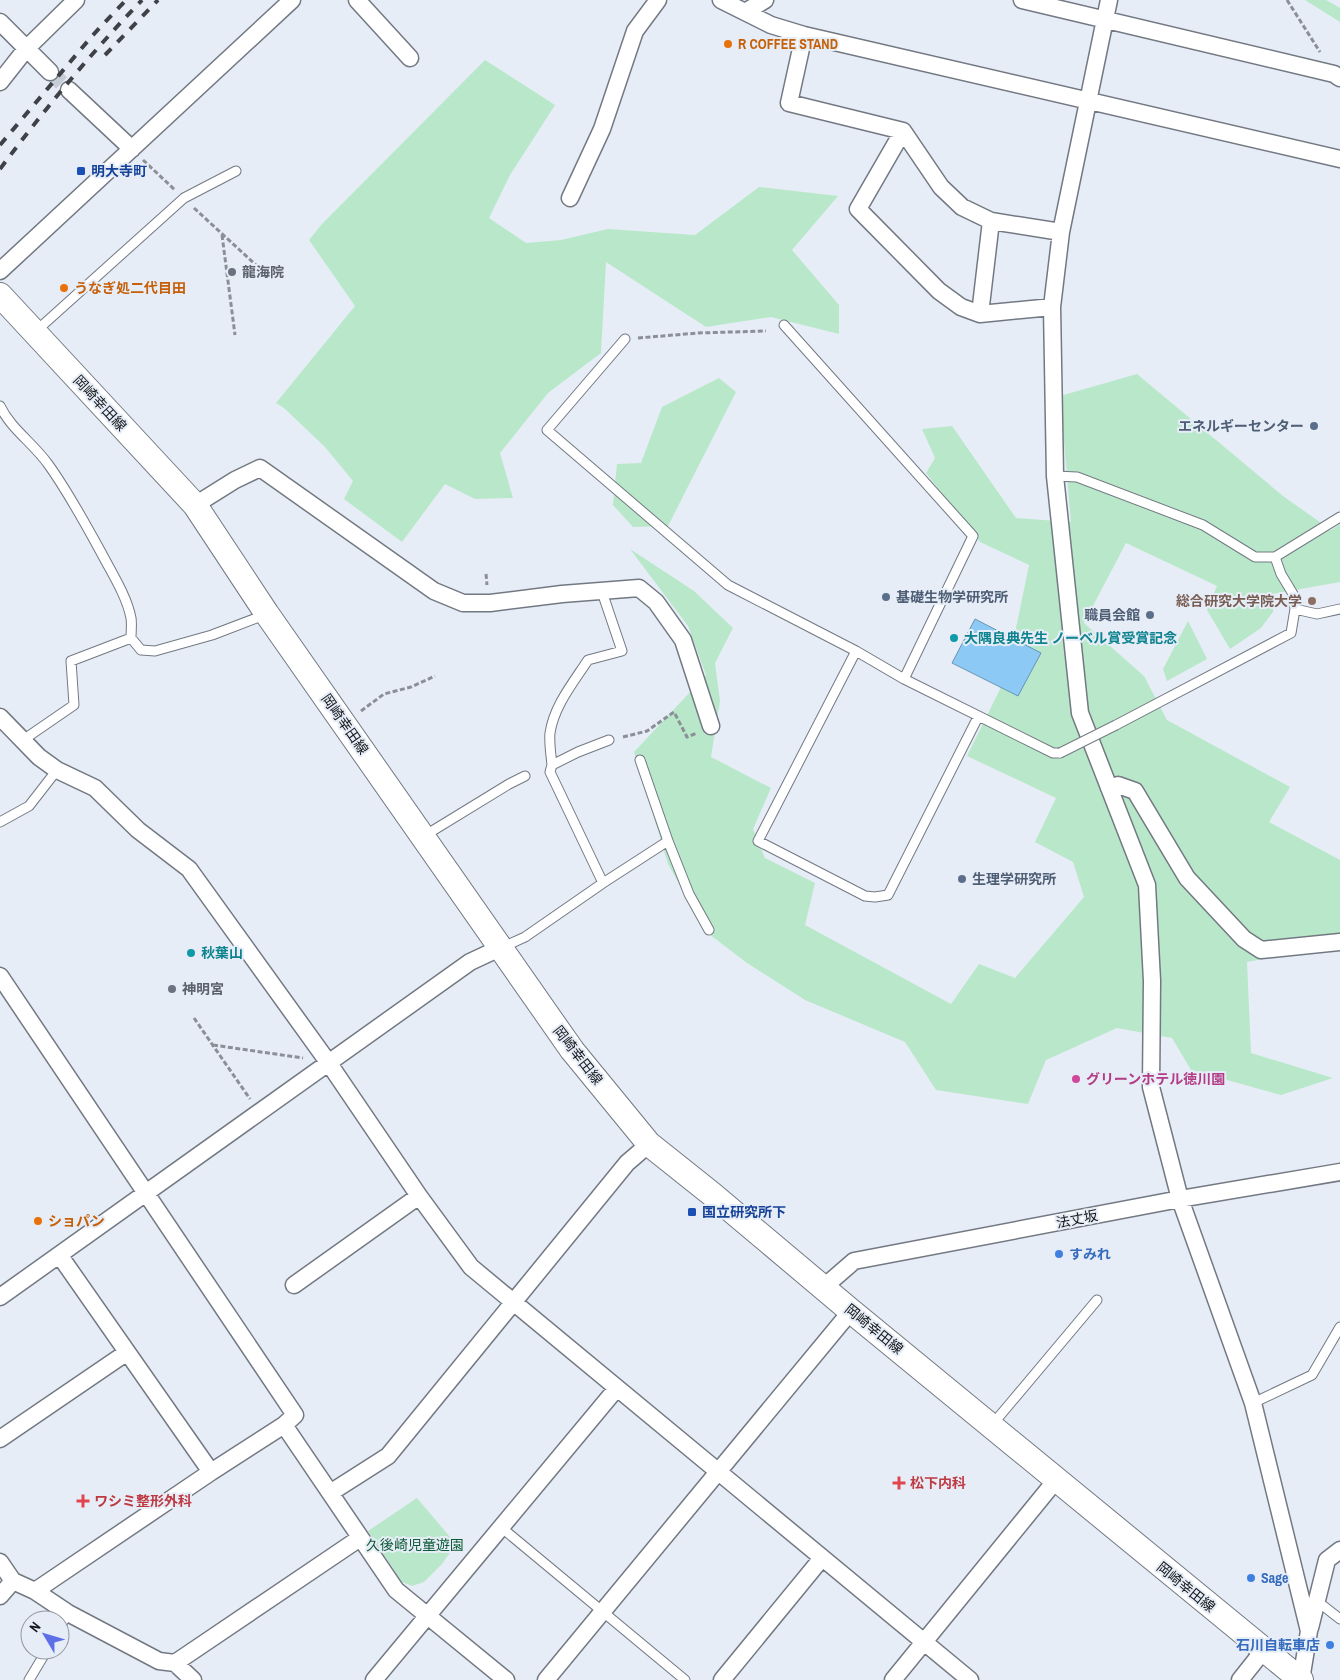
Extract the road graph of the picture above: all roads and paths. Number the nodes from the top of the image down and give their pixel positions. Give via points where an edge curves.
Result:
1 (76, 0) edge
2 (292, 0) edge
3 (357, 0) edge
4 (658, 0) edge
5 (721, 0) edge
6 (765, 0) edge
7 (1022, 0) edge
8 (1109, 0) edge
9 (1287, 0) edge
10 (745, 12) junction
11 (1105, 21) junction
12 (0, 22) edge
13 (804, 35) junction
14 (26, 49) junction
15 (410, 58) dead end
16 (50, 72) tunnel mouth
17 (1337, 76) edge
18 (0, 82) edge
19 (69, 90) tunnel mouth
20 (1089, 100) junction
21 (903, 131) junction
22 (132, 149) junction
23 (1340, 159) edge
24 (236, 171) dead end
25 (184, 198) junction
26 (570, 198) dead end
27 (991, 222) junction
28 (1061, 232) junction
29 (222, 234) junction
30 (0, 271) edge
31 (269, 277) dead end
32 (0, 296) edge
33 (1052, 306) junction
34 (980, 314) junction
35 (784, 325) dead end
36 (766, 331) dead end
37 (35, 332) junction
38 (235, 336) dead end
39 (625, 339) joint
40 (0, 406) edge
41 (2, 418) edge
42 (1056, 476) junction
43 (195, 505) junction
44 (1340, 517) edge
45 (1276, 557) junction
46 (602, 592) junction
47 (1340, 608) edge
48 (1295, 609) junction
49 (267, 614) junction
50 (131, 638) junction
51 (856, 651) junction
52 (435, 676) dead end
53 (904, 679) junction
54 (0, 717) edge
55 (978, 717) junction
56 (344, 724) junction
57 (711, 726) joint
58 (23, 740) junction
59 (609, 740) joint
60 (640, 760) dead end
61 (552, 765) junction
62 (57, 770) junction
63 (525, 776) dead end
64 (1109, 788) junction
65 (0, 822) edge
66 (424, 837) junction
67 (668, 841) junction
68 (603, 883) junction
69 (709, 930) dead end
70 (1340, 942) edge
71 (500, 948) junction
72 (0, 976) edge
73 (194, 1018) dead end
74 (213, 1045) junction
75 (328, 1062) junction
76 (260, 1111) junction
77 (649, 1144) junction
78 (1340, 1172) edge
79 (146, 1194) junction
80 (418, 1196) junction
81 (1180, 1199) junction
82 (60, 1256) junction
83 (294, 1285) dead end
84 (824, 1287) junction
85 (0, 1297) edge
86 (1097, 1300) dead end
87 (514, 1302) junction
88 (852, 1311) junction
89 (1340, 1327) edge
90 (126, 1353) junction
91 (617, 1388) junction
92 (1252, 1403) junction
93 (284, 1425) junction
94 (992, 1425) junction
95 (0, 1440) edge
96 (719, 1470) junction
97 (211, 1472) junction
98 (1056, 1480) junction
99 (330, 1493) junction
100 (502, 1528) junction
101 (360, 1538) junction
102 (1340, 1550) edge
103 (822, 1558) junction
104 (0, 1562) edge
105 (13, 1581) junction
106 (35, 1591) junction
107 (0, 1596) edge
108 (1317, 1601) junction
109 (64, 1610) edge
110 (602, 1611) junction
111 (70, 1614) edge
112 (427, 1615) junction
113 (1340, 1619) edge
114 (1309, 1630) junction
115 (925, 1642) junction
116 (1263, 1650) junction
117 (41, 1660) edge
118 (175, 1663) junction
119 (30, 1680) edge
120 (193, 1680) edge
121 (374, 1680) edge
122 (506, 1680) edge
123 (546, 1680) edge
124 (685, 1680) edge
125 (722, 1680) edge
126 (893, 1680) edge
127 (970, 1680) edge
128 (1240, 1680) edge
129 (1301, 1680) edge

1 - 14 street
2 - 22 street
3 - 15 street
4 - 26 street via 635,30 602,129
5 - 10 street
6 - 10 street
7 - 11 street
8 - 11 street
9 - 17 path
10 - 13 street via 771,25
11 - 17 street
11 - 20 street
12 - 14 street
13 - 20 street
13 - 21 street via 789,103
14 - 16 street
14 - 18 street
19 - 22 street
20 - 23 street
20 - 28 street
21 - 27 street via 941,188 962,207
21 - 34 street via 858,209 939,291
22 - 25 path
22 - 30 street
24 - 25 lane
25 - 29 path
25 - 37 lane
27 - 28 street
27 - 34 street
28 - 33 street
29 - 31 path
29 - 38 path
32 - 37 main road, 岡崎幸田線
33 - 34 street
33 - 42 street
35 - 53 lane via 972,536
36 - 39 path
37 - 43 main road, 岡崎幸田線
39 - 51 lane via 548,430 728,585
40 - 41 lane
41 - 50 lane via 32,444 48,464 85,523 119,585 131,619
42 - 45 lane via 1077,477 1203,525 1255,556
42 - 64 street via 1080,712
43 - 46 street via 260,468 434,591 463,604
43 - 49 main road, 岡崎幸田線
44 - 45 lane
45 - 48 lane via 1293,594
46 - 57 street via 639,588 656,602 684,640
46 - 61 lane via 622,651 588,660 572,685 554,715 550,735
47 - 48 lane via 1317,614
48 - 55 lane, bridge via 1291,633 1060,753 1053,753
49 - 50 lane via 212,635 155,651 141,650
49 - 56 main road, 岡崎幸田線
50 - 58 lane via 71,661 74,705
51 - 53 lane
51 - 55 lane via 758,841 866,896 888,895
52 - 56 path via 384,694
53 - 55 lane
54 - 58 street
56 - 66 main road, 岡崎幸田線
57 - 59 path via 687,737 674,712 647,731
58 - 62 street
59 - 61 lane
60 - 67 lane
61 - 68 lane via 550,772
62 - 65 lane via 29,806
62 - 75 street via 95,788 138,830 189,869
63 - 66 lane
64 - 70 street via 1118,785 1135,791 1187,878 1244,939 1261,950
64 - 81 street via 1146,885 1152,981 1151,1087
66 - 71 main road, 岡崎幸田線
67 - 68 lane
67 - 69 lane via 689,894
68 - 71 lane via 525,937
71 - 75 street via 470,962
71 - 77 main road, 岡崎幸田線 via 572,1050
72 - 79 street
73 - 74 path
74 - 75 path
74 - 76 path
75 - 76 street
75 - 80 street
76 - 79 street
77 - 84 main road, 岡崎幸田線
77 - 87 street via 627,1163
78 - 81 street, 法丈坂
79 - 82 street
79 - 93 street via 295,1415
80 - 83 street
80 - 87 street via 471,1267
81 - 84 street, 法丈坂 via 854,1261
81 - 92 street
82 - 85 street
82 - 90 street
84 - 88 main road, 岡崎幸田線
86 - 94 lane
87 - 91 street
87 - 99 street via 388,1456
88 - 94 main road, 岡崎幸田線
88 - 96 street
89 - 92 lane via 1312,1375
90 - 95 street
90 - 97 street
91 - 96 street
91 - 100 street
92 - 114 street
93 - 97 street
93 - 99 street
94 - 98 main road, 岡崎幸田線
96 - 103 street
96 - 110 street
97 - 106 street
98 - 115 street
98 - 116 main road, 岡崎幸田線
99 - 101 street
100 - 110 lane
100 - 112 street
101 - 112 street via 396,1590
101 - 118 street
102 - 108 street via 1327,1560
103 - 115 street
103 - 125 street
104 - 105 street
105 - 106 street
105 - 107 street
106 - 109 street
108 - 113 lane
108 - 114 street
110 - 123 street
110 - 124 lane
111 - 118 street via 159,1661
112 - 121 street
112 - 122 street
114 - 129 street
115 - 126 street
115 - 127 street
116 - 128 street
116 - 129 main road, 岡崎幸田線
117 - 119 lane
118 - 120 street

